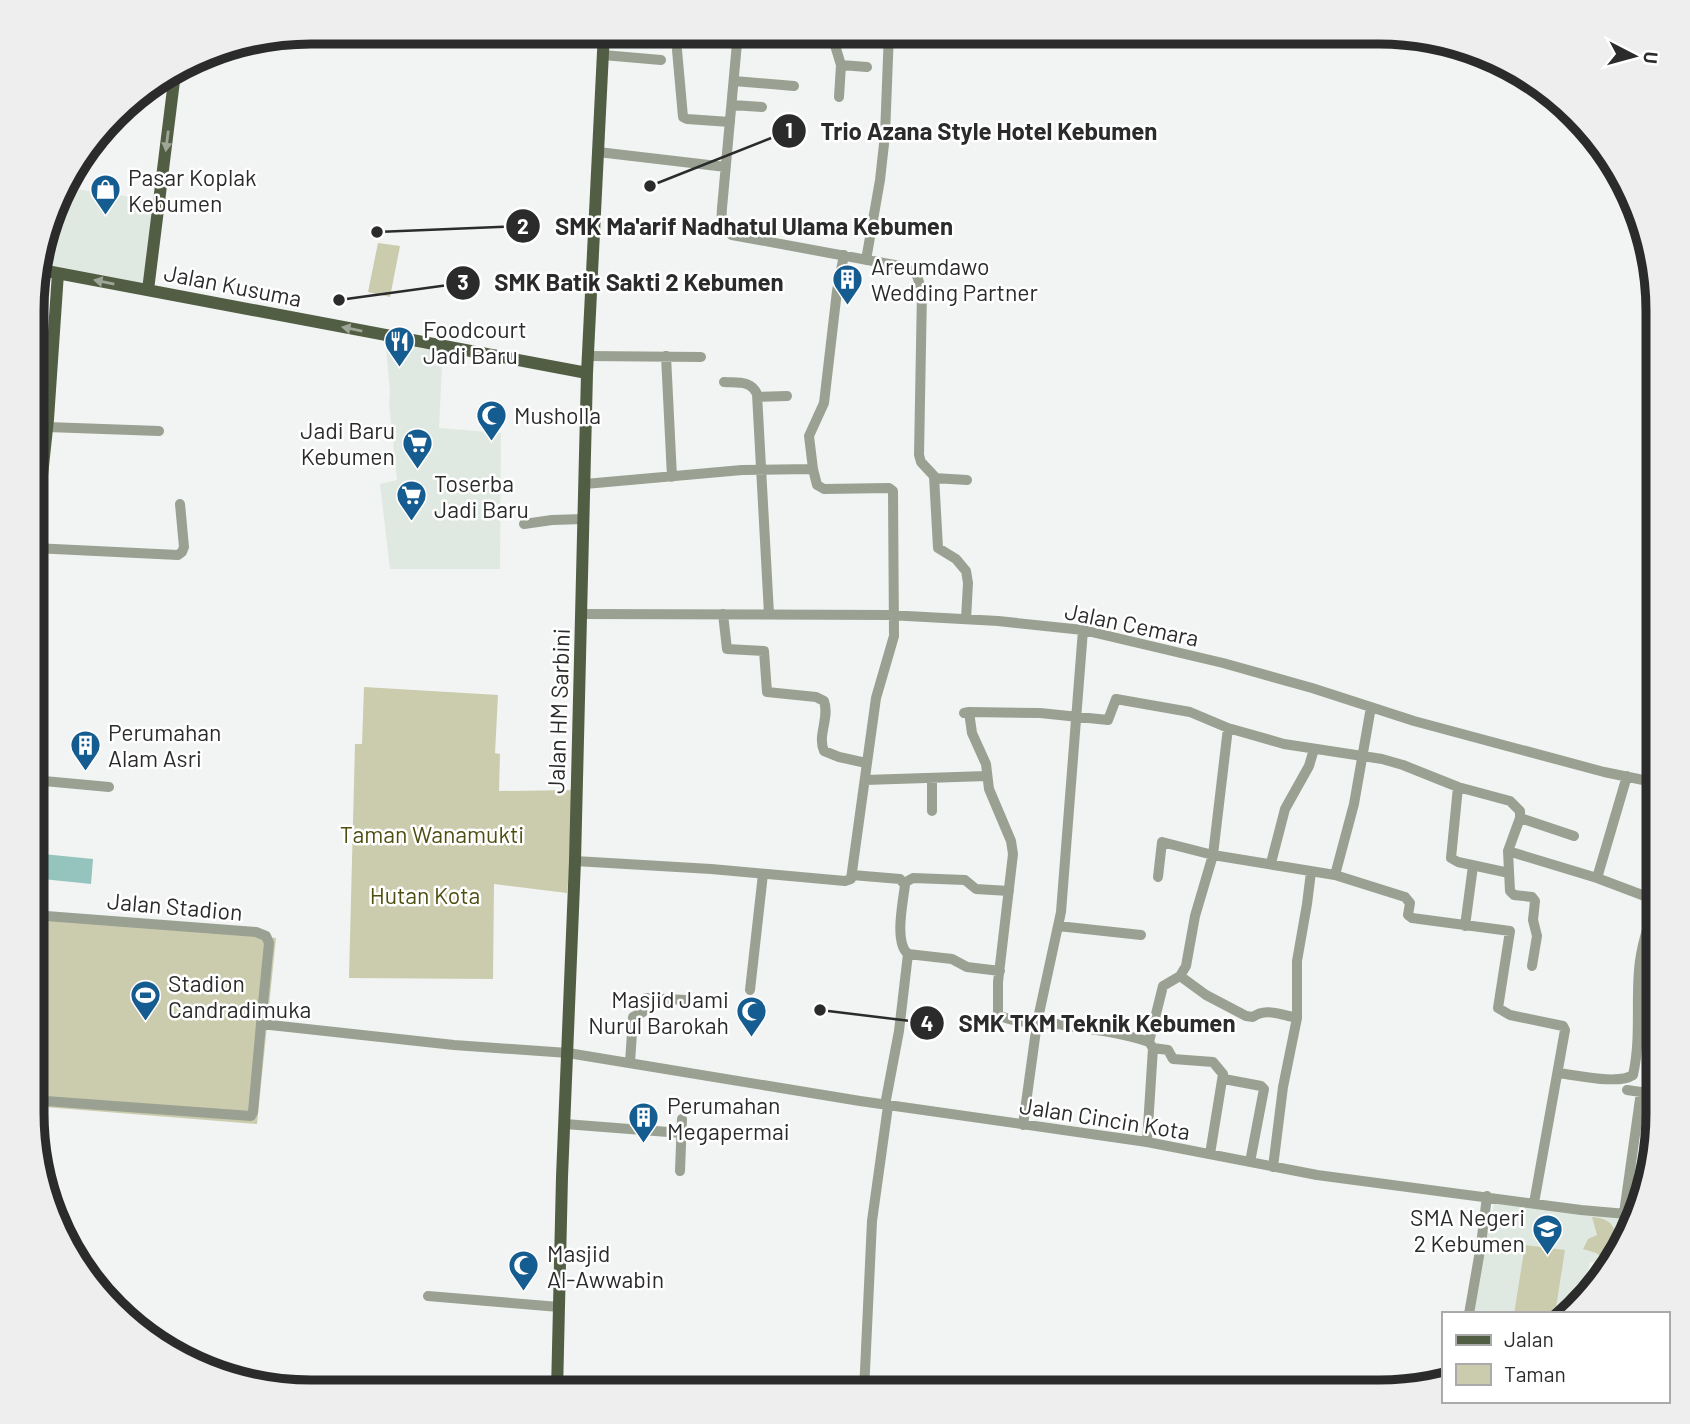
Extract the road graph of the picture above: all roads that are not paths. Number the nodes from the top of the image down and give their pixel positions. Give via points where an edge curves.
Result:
1 (603, 44) edge
2 (737, 44) edge
3 (835, 44) edge
4 (888, 44) edge
5 (677, 50) dead end
6 (603, 55) junction
7 (660, 60) dead end
8 (841, 65) junction
9 (867, 67) dead end
10 (734, 81) junction
11 (174, 82) edge
12 (794, 86) dead end
13 (839, 97) dead end
14 (732, 105) junction
15 (762, 107) dead end
16 (730, 122) junction
17 (598, 152) junction
18 (726, 167) junction
19 (844, 256) junction
20 (866, 260) junction
21 (47, 271) edge
22 (58, 273) junction
23 (148, 290) junction
24 (589, 356) junction
25 (666, 356) junction
26 (701, 357) dead end
27 (587, 373) junction
28 (724, 382) dead end
29 (787, 396) dead end
30 (757, 397) junction
31 (47, 427) junction
32 (159, 431) dead end
33 (44, 456) edge
34 (760, 469) junction
35 (813, 469) junction
36 (672, 477) junction
37 (934, 478) junction
38 (967, 480) dead end
39 (585, 484) junction
40 (180, 505) dead end
41 (584, 519) junction
42 (524, 524) dead end
43 (44, 554) edge
44 (582, 614) junction
45 (723, 614) junction
46 (769, 614) junction
47 (895, 615) junction
48 (966, 620) junction
49 (1083, 630) junction
50 (1371, 707) junction
51 (1077, 716) junction
52 (1228, 728) junction
53 (1314, 749) junction
54 (1364, 757) junction
55 (866, 762) junction
56 (987, 776) junction
57 (1627, 776) junction
58 (932, 778) junction
59 (865, 780) junction
60 (1646, 780) edge
61 (44, 781) edge
62 (109, 787) dead end
63 (1458, 787) junction
64 (932, 811) dead end
65 (1520, 818) junction
66 (1574, 836) dead end
67 (1508, 851) junction
68 (1213, 855) junction
69 (575, 861) junction
70 (1271, 863) junction
71 (1473, 866) junction
72 (1311, 872) junction
73 (1509, 873) junction
74 (763, 874) junction
75 (852, 875) junction
76 (1335, 875) junction
77 (1158, 877) dead end
78 (1597, 878) junction
79 (904, 883) junction
80 (1009, 891) junction
81 (1646, 896) edge
82 (44, 916) edge
83 (1058, 926) junction
84 (1465, 926) junction
85 (1646, 932) edge
86 (1141, 935) dead end
87 (908, 954) junction
88 (1532, 966) dead end
89 (1000, 971) junction
90 (1180, 976) junction
91 (750, 990) dead end
92 (686, 1000) dead end
93 (1297, 1018) junction
94 (1037, 1023) junction
95 (261, 1024) junction
96 (1151, 1045) junction
97 (568, 1052) junction
98 (630, 1063) junction
99 (1558, 1073) junction
100 (1224, 1079) junction
101 (1627, 1090) dead end
102 (44, 1101) edge
103 (886, 1105) junction
104 (682, 1119) dead end
105 (565, 1124) junction
106 (1023, 1125) junction
107 (681, 1133) junction
108 (1147, 1142) junction
109 (1210, 1154) junction
110 (1250, 1162) junction
111 (1273, 1167) junction
112 (680, 1171) dead end
113 (1487, 1196) junction
114 (1534, 1203) junction
115 (1624, 1213) joint
116 (428, 1296) dead end
117 (559, 1307) junction
118 (1469, 1312) edge
119 (557, 1380) edge
120 (865, 1380) edge

1 - 6 main road, Jalan HM Sarbini
2 - 10 street
3 - 8 street
4 - 20 street via 885,135
5 - 16 street via 683,117
6 - 7 street
6 - 17 main road, Jalan HM Sarbini
8 - 9 street
8 - 13 street
10 - 12 street
10 - 14 street
11 -> 23 main road
14 - 15 street
14 - 16 street
16 - 18 street
17 - 18 street
17 - 24 main road, Jalan HM Sarbini
18 - 19 street via 721,218 726,232
19 - 20 street
19 - 35 street via 824,403 809,436
20 - 37 street via 911,270 922,291 919,455
21 - 22 main road, Jalan Kusuma
23 -> 22 main road, Jalan Kusuma
22 - 31 main road
27 -> 23 main road, Jalan Kusuma
24 - 25 street
24 - 27 main road, Jalan HM Sarbini
25 - 26 street
25 - 36 street
27 - 39 main road, Jalan HM Sarbini
28 - 30 street via 751,384
29 - 30 street
30 - 34 street
31 - 32 street
31 - 33 main road
34 - 35 street
34 - 36 street
34 - 46 street
35 - 47 street via 817,485 824,489 893,489
36 - 39 street
37 - 38 street
37 - 48 street via 936,543 966,571
39 - 41 main road, Jalan HM Sarbini
40 - 43 street via 184,547 178,555
41 - 42 street
41 - 44 main road, Jalan HM Sarbini
44 - 45 street, Jalan Cemara
44 - 69 main road, Jalan HM Sarbini
45 - 46 street, Jalan Cemara
45 - 55 street via 727,649 764,651 767,692 824,701 824,751
46 - 47 street, Jalan Cemara
47 - 48 street, Jalan Cemara
47 - 55 street
48 - 49 street, Jalan Cemara
49 - 50 street, Jalan Cemara via 1223,663
49 - 51 street
50 - 54 street
50 - 57 street, Jalan Cemara
51 - 52 street via 1108,720 1116,699 1190,712
51 - 56 street via 967,713
51 - 83 street
52 - 53 street
52 - 68 street
53 - 54 street
53 - 70 street via 1285,809
54 - 63 street via 1403,765
54 - 76 street
55 - 59 street
56 - 58 street
56 - 80 street via 1011,841
57 - 60 street, Jalan Cemara
57 - 78 street
58 - 59 street
58 - 64 street
59 - 75 street
61 - 62 street
63 - 65 street via 1510,801 1520,811
63 - 71 street via 1450,855
65 - 66 street
65 - 67 street
67 - 73 street
67 - 78 street
68 - 70 street
68 - 77 street via 1162,842
68 - 90 street
69 - 74 street
69 - 97 main road, Jalan HM Sarbini
70 - 72 street
71 - 73 street
71 - 84 street
72 - 76 street
72 - 93 street via 1297,961
73 - 88 street via 1510,894 1535,901 1537,936
74 - 75 street via 845,881
74 - 91 street
75 - 79 street
76 - 84 street via 1405,897 1412,918
78 - 81 street
79 - 80 street via 913,878 965,880 976,889
79 - 87 street via 901,941
80 - 89 street
82 - 95 street, Jalan Stadion via 266,936 270,943
83 - 86 street
83 - 94 street
84 - 99 street via 1510,931 1498,1009 1510,1016 1564,1027
85 - 99 street via 1639,970 1633,1074 1605,1078
87 - 89 street
87 - 103 street
89 - 94 street via 998,1014
90 - 93 street via 1246,1016 1265,1011
90 - 96 street via 1163,986
92 - 98 street via 646,998 643,1012 633,1017
93 - 111 street
94 - 96 street via 1128,1035
94 - 106 street
95 - 97 street
95 - 102 street, Jalan Stadion via 250,1116
96 - 100 street via 1168,1050 1173,1059 1213,1062
96 - 108 street
97 - 98 street, Jalan Cincin Kota
97 - 105 main road, Jalan HM Sarbini
98 - 103 street, Jalan Cincin Kota
99 - 114 street
100 - 109 street
100 - 110 street via 1264,1089
101 - 115 street via 1641,1093
103 - 106 street, Jalan Cincin Kota
103 - 120 street via 872,1221
104 - 107 street
105 - 107 street
105 - 117 main road, Jalan HM Sarbini
106 - 108 street, Jalan Cincin Kota
107 - 112 street
108 - 109 street, Jalan Cincin Kota
109 - 110 street, Jalan Cincin Kota
110 - 111 street, Jalan Cincin Kota
111 - 113 street, Jalan Cincin Kota
113 - 114 street, Jalan Cincin Kota
113 - 118 street
114 - 115 street, Jalan Cincin Kota
116 - 117 street
117 - 119 main road, Jalan HM Sarbini

